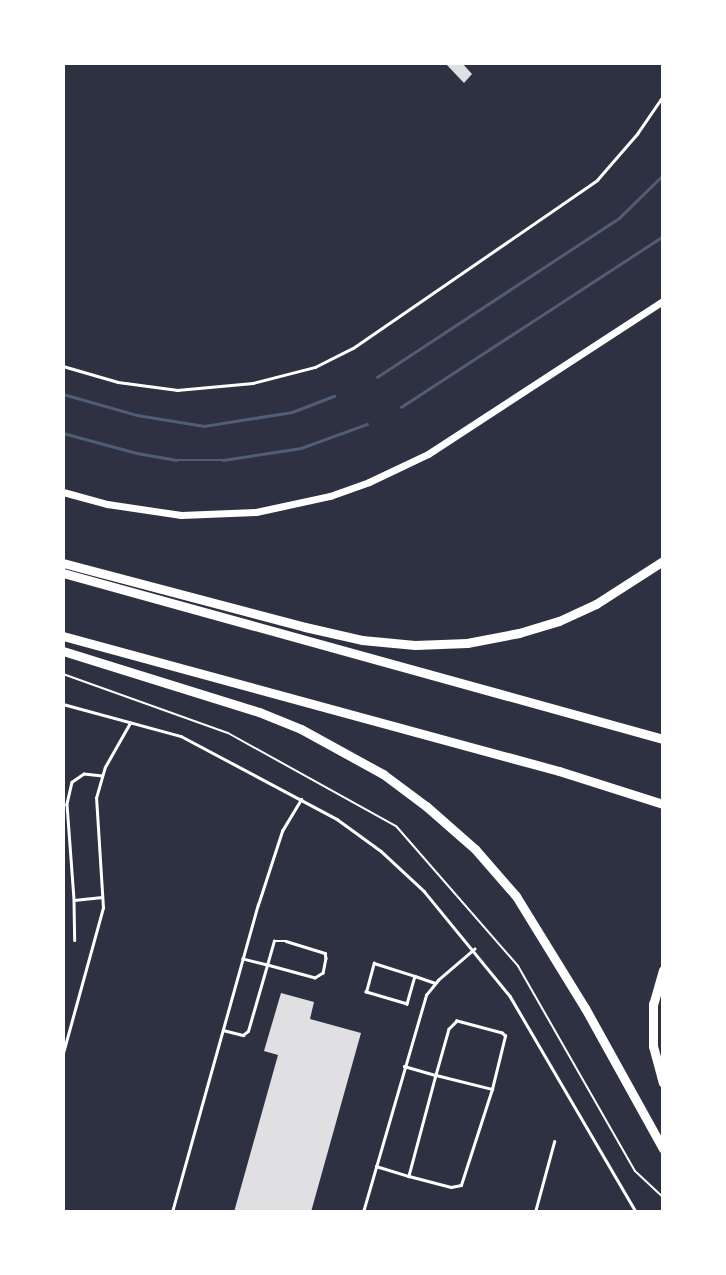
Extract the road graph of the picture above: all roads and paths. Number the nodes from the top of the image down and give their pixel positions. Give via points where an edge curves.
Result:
1 (663, 96) edge
2 (663, 301) edge
3 (63, 366) edge
4 (63, 492) edge
5 (663, 561) edge
6 (63, 563) edge
7 (63, 573) edge
8 (63, 636) edge
9 (63, 651) edge
10 (63, 674) edge
11 (63, 704) edge
12 (131, 722) junction
13 (663, 739) edge
14 (102, 776) junction
15 (300, 799) junction
16 (663, 804) edge
17 (102, 897) junction
18 (74, 900) junction
19 (75, 940) dead end
20 (474, 949) junction
21 (243, 959) junction
22 (267, 965) junction
23 (663, 970) edge
24 (415, 976) junction
25 (435, 983) junction
26 (223, 1030) junction
27 (63, 1053) edge
28 (404, 1066) junction
29 (436, 1075) junction
30 (663, 1083) edge
31 (492, 1089) junction
32 (554, 1142) dead end
33 (663, 1149) edge
34 (376, 1166) junction
35 (409, 1176) junction
36 (663, 1197) edge
37 (172, 1212) edge
38 (363, 1212) edge
39 (535, 1212) edge
40 (636, 1212) edge

1 - 3 lane via 597,180 353,348 315,367 253,383 177,390 118,382
2 - 4 main road via 428,454 330,496 256,512 181,515 120,507
5 - 6 highway via 596,604 559,621 467,643 415,645 362,640 305,627
7 - 13 highway
8 - 16 highway via 559,771
9 - 33 highway via 301,729 383,774 426,806 475,849 516,896 585,1007
10 - 36 path via 228,733 396,826 517,966 635,1171
11 - 12 lane
12 - 14 lane
12 - 15 lane via 181,736
14 - 17 lane via 96,799
14 - 18 lane via 85,774 72,782 67,804
15 - 20 lane via 381,851 424,891
15 - 21 lane via 282,831
17 - 18 lane
17 - 27 lane via 103,908
18 - 19 lane
20 - 25 lane
20 - 40 lane via 510,996
21 - 22 lane
21 - 26 lane
22 - 22 lane via 276,940 325,953 326,958 323,973 315,978
22 - 26 lane via 248,1031 243,1035
23 - 30 highway via 653,1004 653,1046
24 - 24 lane via 374,963 366,992 407,1004
24 - 25 lane
25 - 28 lane via 420,1009
26 - 37 lane
28 - 29 lane
28 - 34 lane
29 - 31 lane
29 - 31 lane via 452,1023 502,1032 505,1041
29 - 35 lane
31 - 35 lane via 461,1185 451,1188
32 - 39 lane
34 - 35 lane
34 - 38 lane

